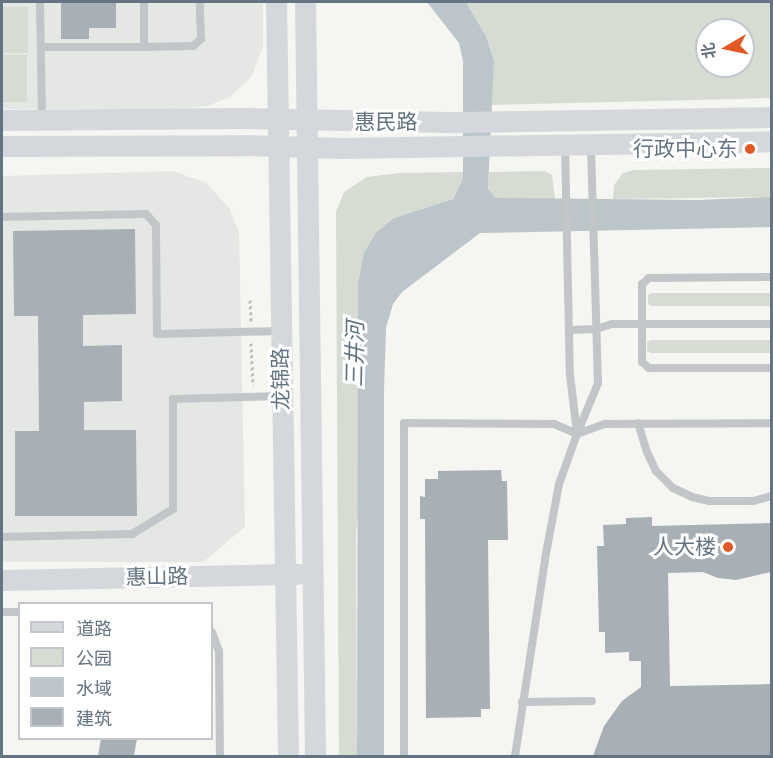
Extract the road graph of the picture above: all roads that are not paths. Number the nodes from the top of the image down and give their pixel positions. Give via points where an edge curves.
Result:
1 (40, 2) edge
2 (144, 2) edge
3 (200, 2) edge
4 (276, 2) edge
5 (305, 2) edge
6 (40, 47) junction
7 (144, 47) junction
8 (771, 117) edge
9 (42, 119) junction
10 (276, 119) junction
11 (2, 120) edge
12 (305, 120) junction
13 (771, 141) edge
14 (591, 144) junction
15 (276, 145) junction
16 (565, 145) junction
17 (2, 146) edge
18 (305, 147) junction
19 (2, 217) edge
20 (771, 277) edge
21 (642, 324) junction
22 (771, 324) edge
23 (596, 329) junction
24 (569, 330) junction
25 (280, 331) junction
26 (771, 368) edge
27 (282, 396) junction
28 (638, 423) junction
29 (771, 423) edge
30 (577, 434) junction
31 (771, 496) edge
32 (2, 537) edge
33 (285, 574) junction
34 (312, 574) junction
35 (2, 580) edge
36 (2, 612) edge
37 (18, 612) edge
38 (213, 635) edge
39 (592, 701) dead end
40 (522, 702) junction
41 (220, 756) edge
42 (288, 756) edge
43 (315, 756) edge
44 (404, 756) edge
45 (515, 756) edge

1 - 6 lane
2 - 7 lane
3 - 7 lane via 201,39 193,46
4 - 10 street, 龙锦路
5 - 12 street, 龙锦路
6 - 7 lane
6 - 9 lane
8 - 12 street, 惠民路
9 - 10 street, 惠民路
9 - 11 street, 惠民路
10 - 12 street, 惠民路
10 - 15 street, 龙锦路
12 - 18 street, 龙锦路
13 - 14 street, 惠民路
14 - 16 street, 惠民路
14 - 23 lane
15 - 17 street, 惠民路
15 - 18 street, 惠民路
15 - 25 street, 龙锦路
16 - 18 street, 惠民路
16 - 24 lane
18 - 34 street, 龙锦路
19 - 25 lane via 146,214 156,225 157,334
20 - 21 lane via 649,278 642,284
21 - 22 lane
21 - 23 lane via 612,324
21 - 26 lane via 642,362 649,368
23 - 24 lane
23 - 30 lane via 598,383
24 - 30 lane
25 - 27 street, 龙锦路
27 - 32 lane via 173,399 173,509 132,534
27 - 33 street, 龙锦路
28 - 29 lane
28 - 30 lane via 605,424
28 - 31 lane via 656,471 674,488 710,501 753,501
30 - 40 lane via 559,484
30 - 44 lane via 554,424 404,423
33 - 34 street, 惠山路
33 - 35 street, 惠山路
33 - 42 street, 龙锦路
34 - 43 street, 龙锦路
36 - 37 lane
38 - 41 lane via 219,651
39 - 40 lane
40 - 45 lane

